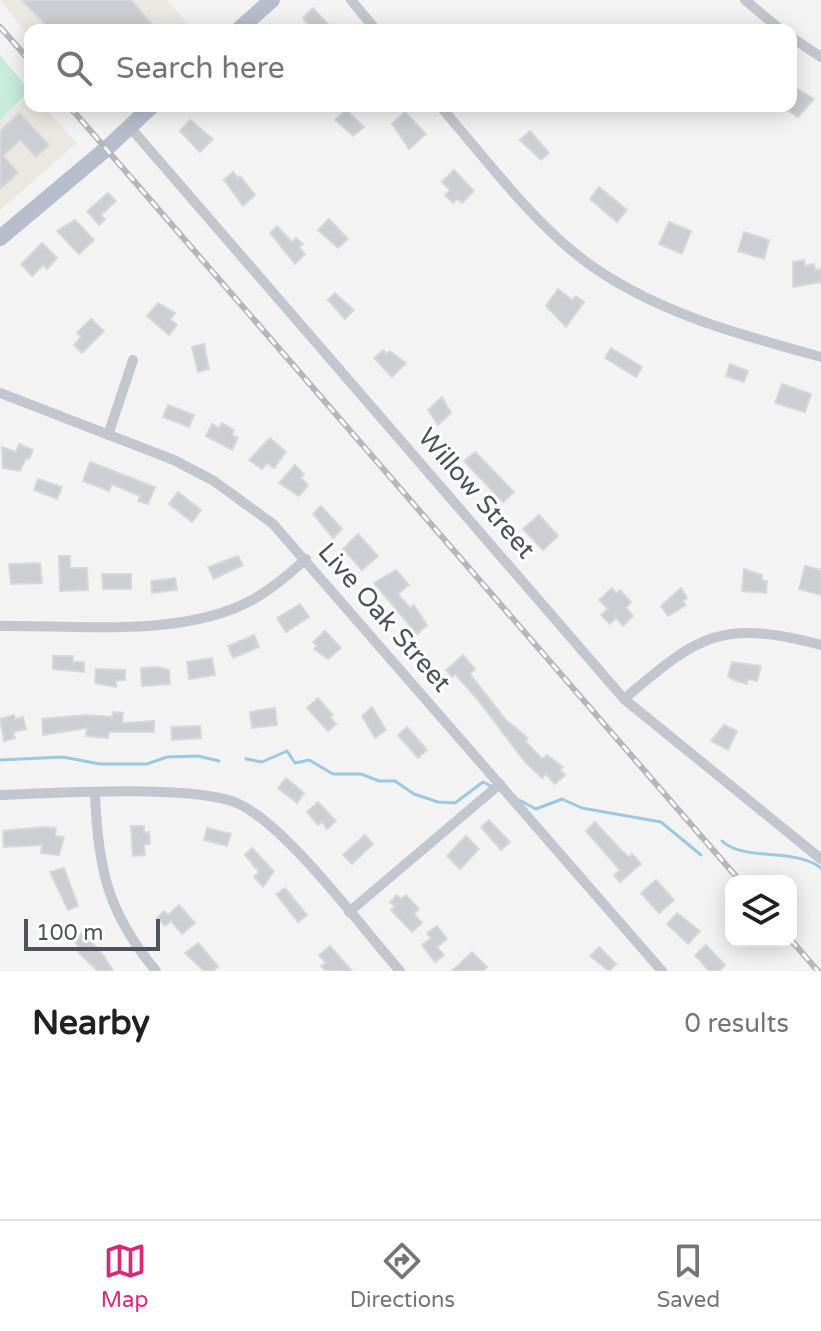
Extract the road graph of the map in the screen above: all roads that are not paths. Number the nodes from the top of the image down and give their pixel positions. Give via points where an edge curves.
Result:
1 (272, 0) edge
2 (351, 0) edge
3 (745, 0) edge
4 (245, 24) edge
5 (371, 24) edge
6 (774, 24) edge
7 (797, 41) edge
8 (821, 57) edge
9 (145, 112) edge
10 (445, 112) edge
11 (129, 126) junction
12 (0, 238) edge
13 (821, 357) edge
14 (133, 360) dead end
15 (0, 393) edge
16 (108, 435) junction
17 (306, 559) junction
18 (0, 626) edge
19 (821, 645) edge
20 (624, 699) junction
21 (500, 784) junction
22 (95, 794) junction
23 (0, 795) edge
24 (821, 859) edge
25 (349, 912) junction
26 (156, 971) edge
27 (400, 971) edge
28 (662, 971) edge

1 - 4 main road
2 - 5 street
3 - 6 street
7 - 8 street
9 - 11 main road
10 - 13 street via 559,238 594,268 695,320
11 - 12 main road
11 - 20 street, Willow Street
14 - 16 street
15 - 16 street, Live Oak Street
16 - 17 street, Live Oak Street via 214,481 273,524
17 - 18 street via 251,601 212,616 140,625
17 - 21 street, Live Oak Street
19 - 20 street via 751,631 723,633 679,652
20 - 24 street, Willow Street
21 - 25 street
21 - 28 street, Live Oak Street
22 - 23 street
22 - 25 street via 204,795 237,803 269,822
22 - 26 street via 105,885 116,914
25 - 27 street

